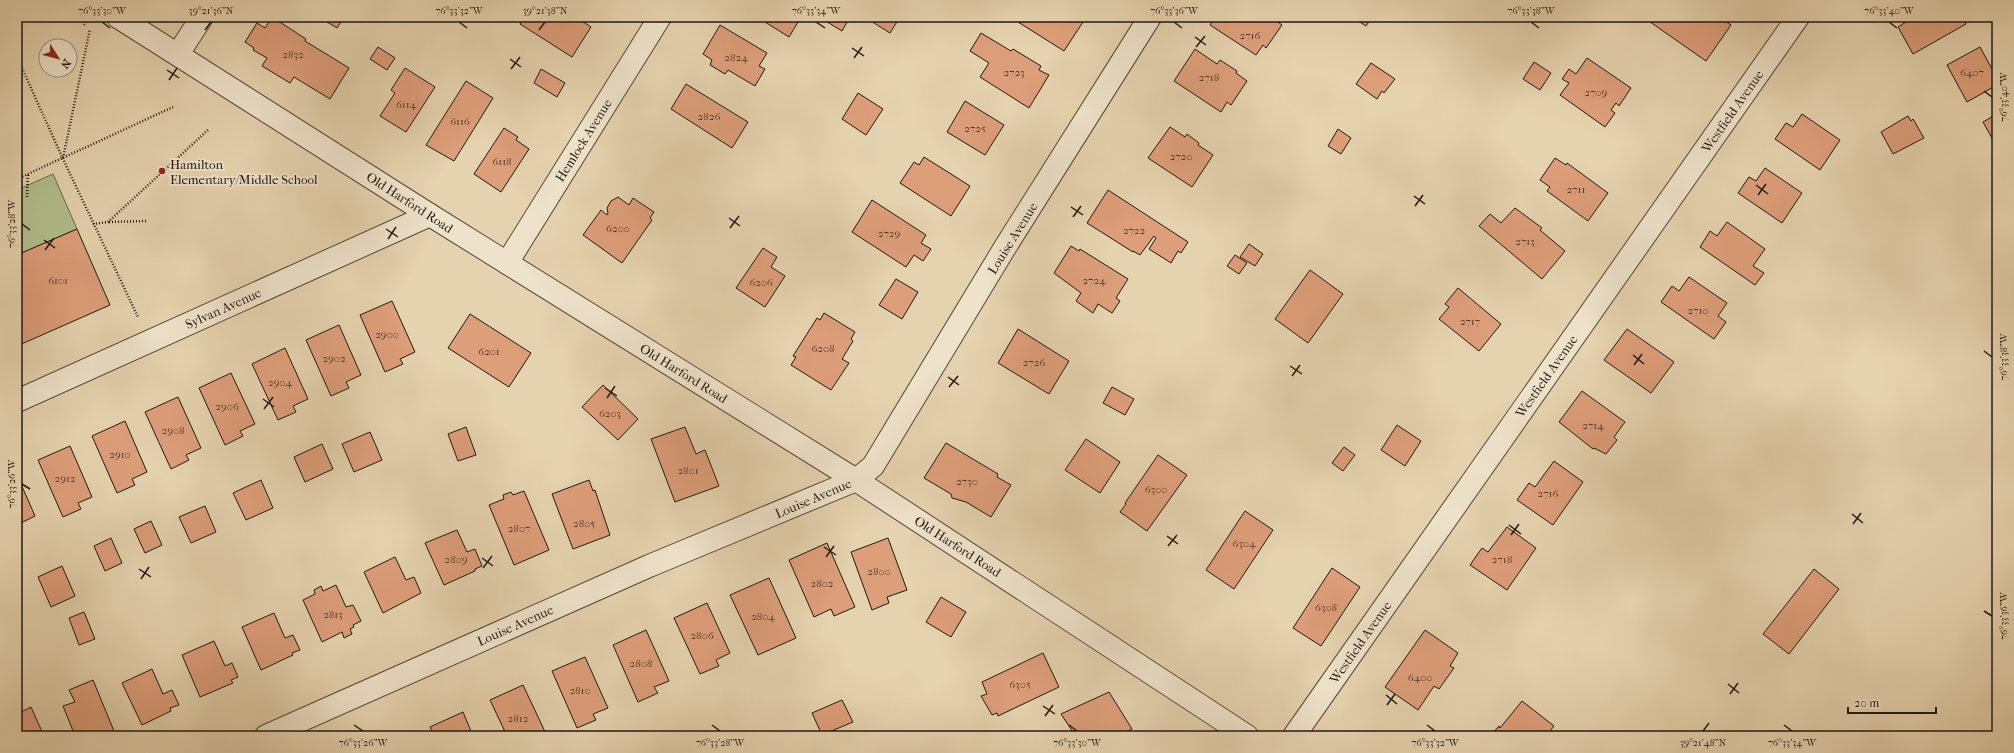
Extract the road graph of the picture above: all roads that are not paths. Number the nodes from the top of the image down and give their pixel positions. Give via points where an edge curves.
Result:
1 (118, 17) edge
2 (202, 17) edge
3 (660, 17) edge
4 (1150, 17) edge
5 (1798, 17) edge
6 (178, 54) junction
7 (430, 215) junction
8 (507, 263) junction
9 (17, 401) edge
10 (856, 480) junction
11 (1240, 735) edge
12 (266, 736) edge
13 (1294, 736) edge

1 - 6 street, Old Harford Road
2 - 6 street
3 - 8 street, Hemlock Avenue
4 - 10 street, Louise Avenue via 1004,249 872,466
5 - 13 street, Westfield Avenue
6 - 7 street, Old Harford Road
7 - 8 street, Old Harford Road
7 - 9 street, Sylvan Avenue
8 - 10 street, Old Harford Road
10 - 11 street, Old Harford Road
10 - 12 street, Louise Avenue via 649,566

